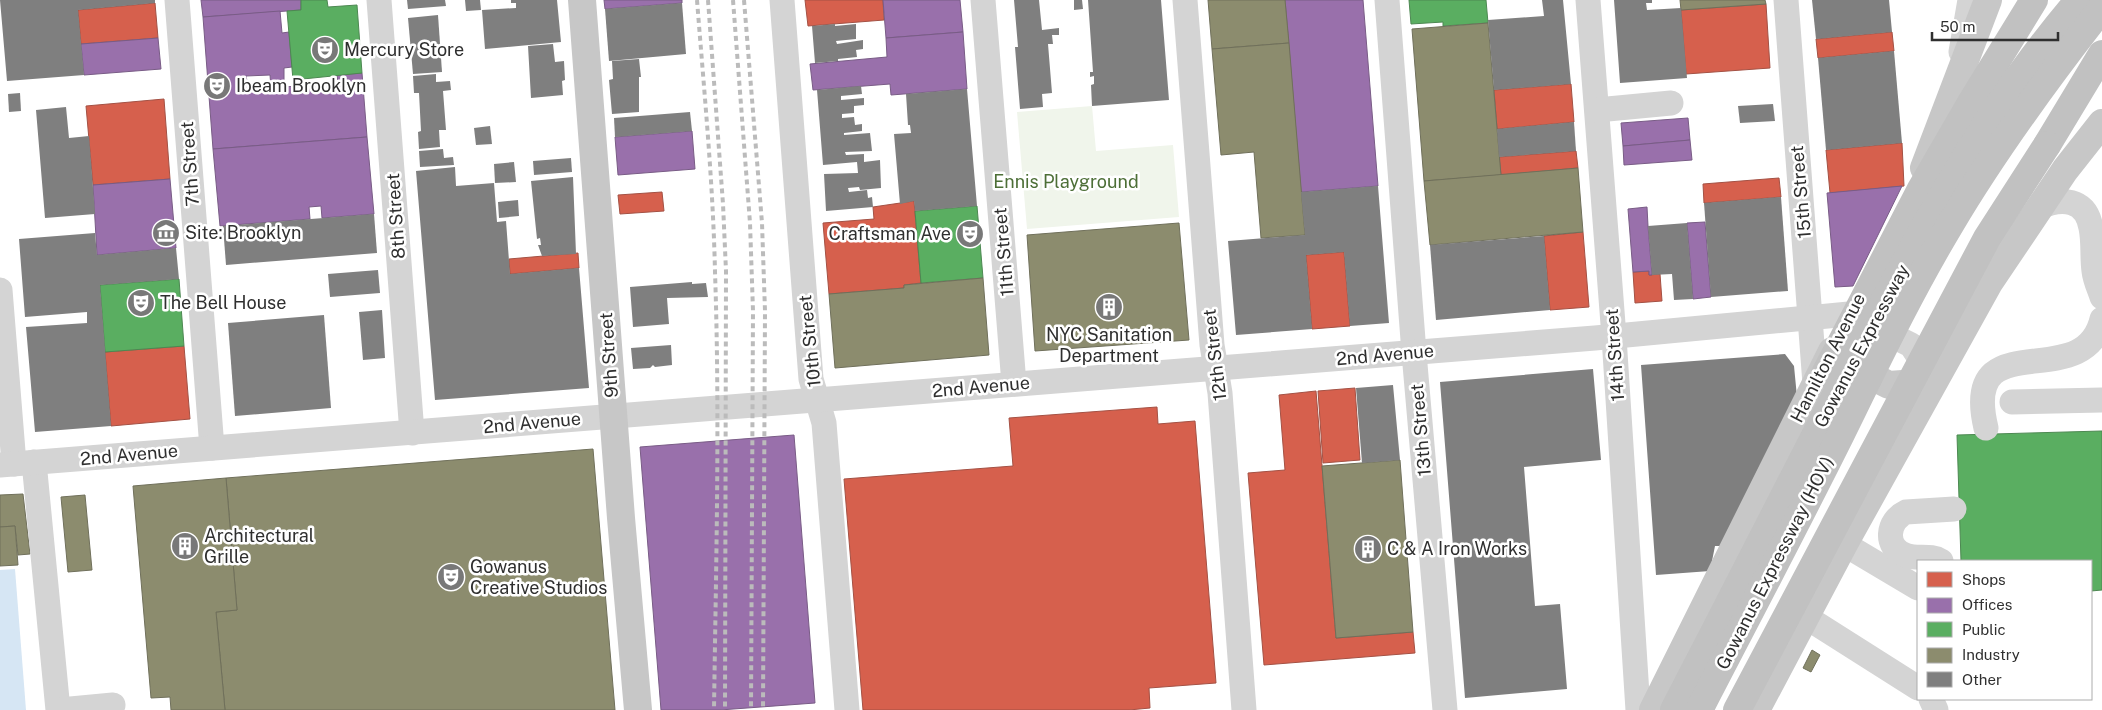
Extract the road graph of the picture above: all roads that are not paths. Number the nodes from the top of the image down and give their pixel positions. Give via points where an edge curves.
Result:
1 (177, 0) edge
2 (379, 0) edge
3 (582, 0) edge
4 (782, 0) edge
5 (984, 0) edge
6 (1185, 0) edge
7 (1387, 0) edge
8 (1588, 0) edge
9 (1786, 0) edge
10 (1970, 0) edge
11 (1988, 0) edge
12 (2019, 0) edge
13 (2034, 0) edge
14 (2079, 0) edge
15 (2102, 8) edge
16 (2101, 63) edge
17 (1954, 92) junction
18 (1671, 103) dead end
19 (1597, 110) junction
20 (2102, 123) edge
21 (1917, 186) junction
22 (2038, 208) junction
23 (0, 290) edge
24 (2102, 297) edge
25 (1849, 314) junction
26 (1811, 319) junction
27 (2102, 319) edge
28 (2, 332) edge
29 (1614, 337) junction
30 (1834, 347) junction
31 (1414, 353) junction
32 (1216, 368) junction
33 (1934, 382) junction
34 (1014, 384) junction
35 (1815, 384) junction
36 (817, 400) junction
37 (2102, 400) edge
38 (2012, 402) dead end
39 (614, 416) junction
40 (1986, 428) dead end
41 (412, 433) junction
42 (212, 448) junction
43 (16, 464) edge
44 (1954, 509) dead end
45 (1844, 544) junction
46 (1938, 560) edge
47 (1917, 587) edge
48 (1806, 617) junction
49 (1917, 687) edge
50 (113, 705) dead end
51 (59, 710) edge
52 (638, 710) edge
53 (847, 710) edge
54 (1244, 710) edge
55 (1445, 710) edge
56 (1638, 710) edge
57 (1653, 710) edge
58 (1666, 710) edge
59 (1674, 710) edge
60 (1698, 710) edge
61 (1737, 710) edge
62 (1756, 710) edge

1 - 42 street, 7th Street
2 - 41 street, 8th Street
3 - 39 main road, 9th Street
4 - 36 street, 10th Street via 812,379
5 - 34 street, 11th Street
6 - 32 street, 12th Street
7 - 31 street, 13th Street
8 - 19 street, 14th Street
9 - 26 street, 15th Street
10 - 17 street
11 - 17 main road, Hamilton Avenue
12 - 21 highway
13 - 58 highway, bridge via 1921,189 1855,315 1672,684
14 - 59 highway, Gowanus Expressway, bridge via 2026,66 1943,196 1884,300
15 - 60 highway, Gowanus Expressway (HOV), bridge via 2042,85 1950,225 1908,300 1748,618
16 - 61 highway, bridge via 1986,238
17 - 21 main road, Hamilton Avenue
18 - 19 street
19 - 29 street, 14th Street
20 - 22 main road
21 - 25 main road, Hamilton Avenue
22 - 24 street via 2050,202 2072,203 2088,217 2094,272
22 - 33 main road via 1989,283
23 - 28 street
25 - 26 street, 2nd Avenue
25 - 30 main road, Hamilton Avenue
25 - 33 street via 1911,345
26 - 29 street, 2nd Avenue
26 - 35 street, 15th Street
27 - 40 street via 2093,340 2082,350 2061,358 2007,365 1991,375 1982,395
28 - 43 street
29 - 31 street, 2nd Avenue
29 - 56 street, 14th Street
30 - 33 main road via 1853,367 1890,385
30 - 35 main road, Hamilton Avenue
31 - 32 street, 2nd Avenue
31 - 55 street, 13th Street
32 - 34 street, 2nd Avenue
32 - 54 street, 12th Street
33 - 45 main road
34 - 36 street, 2nd Avenue
35 - 57 main road, Hamilton Avenue
36 - 39 street, 2nd Avenue
36 - 53 street, 10th Street via 824,423
37 - 38 street
39 - 41 street, 2nd Avenue
39 - 52 main road, 9th Street
41 - 42 street, 2nd Avenue
42 - 43 street, 2nd Avenue
43 - 51 street
44 - 46 street via 1906,512 1892,524 1893,545 1901,553
45 - 47 street
45 - 48 main road
48 - 49 street
48 - 62 main road
50 - 51 street

